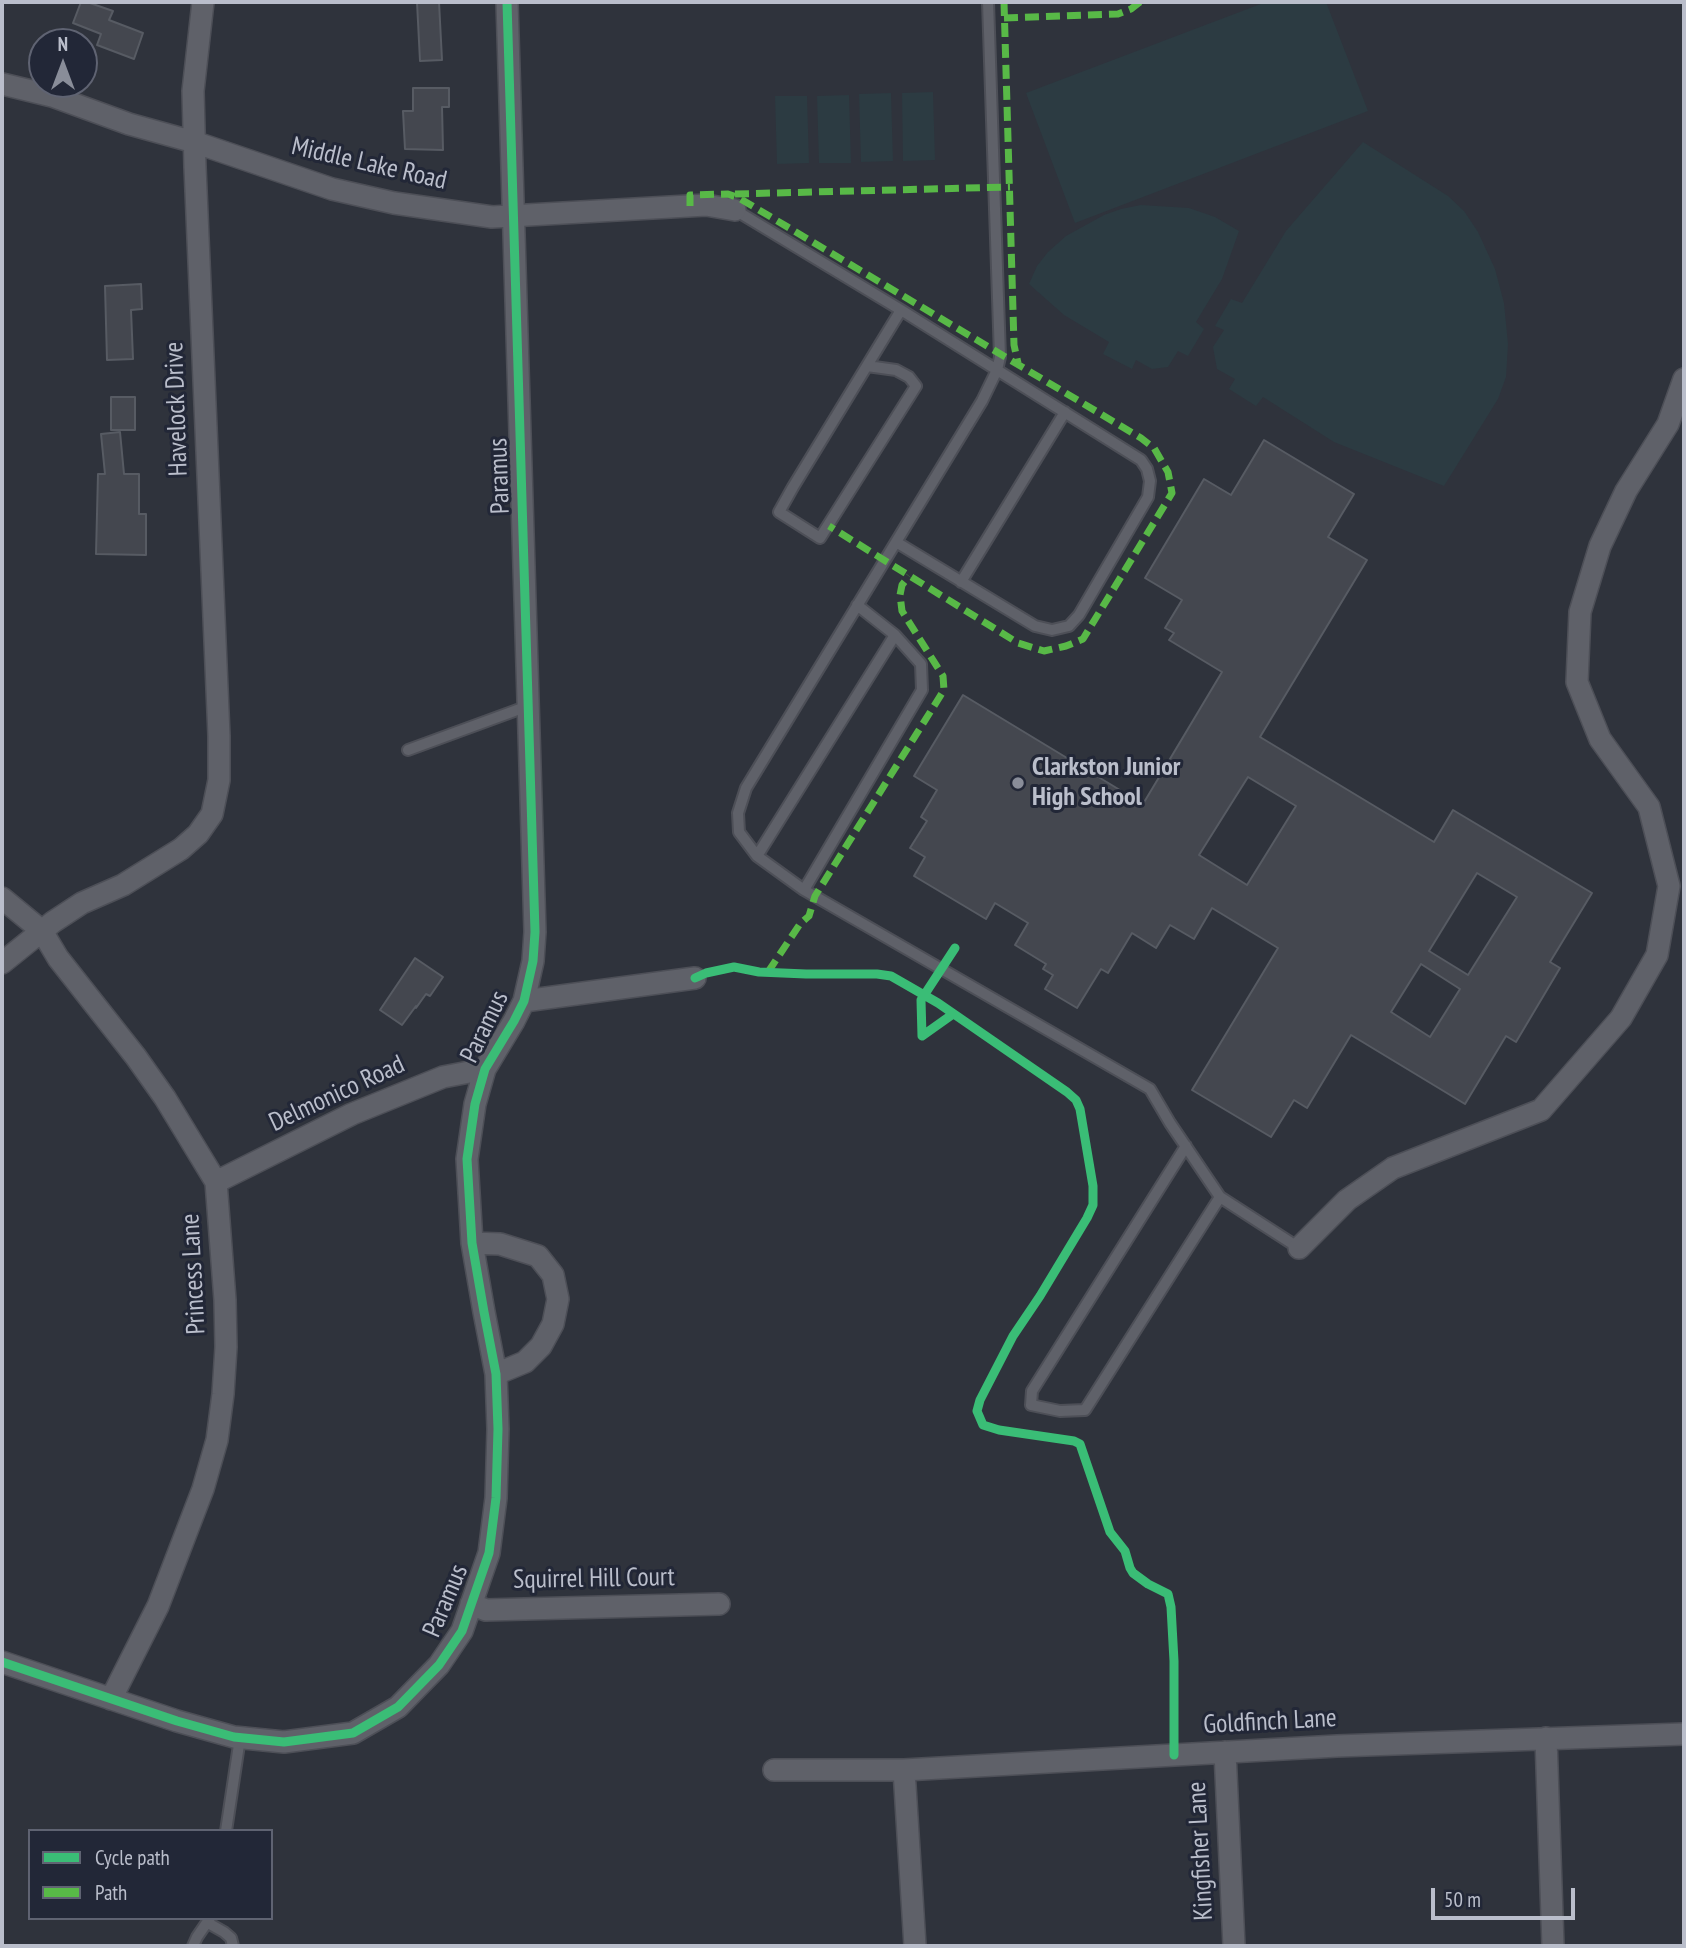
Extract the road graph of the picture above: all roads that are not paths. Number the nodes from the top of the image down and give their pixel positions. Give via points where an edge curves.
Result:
1 (204, 2) edge
2 (507, 2) edge
3 (988, 2) edge
4 (2, 84) edge
5 (194, 142) junction
6 (735, 210) joint
7 (513, 217) junction
8 (901, 310) junction
9 (867, 366) junction
10 (997, 370) junction
11 (1684, 379) edge
12 (1065, 412) junction
13 (896, 542) junction
14 (961, 582) junction
15 (857, 605) junction
16 (895, 635) junction
17 (528, 706) junction
18 (408, 750) dead end
19 (757, 856) junction
20 (804, 890) junction
21 (2, 898) edge
22 (42, 931) junction
23 (2, 963) edge
24 (695, 978) dead end
25 (524, 1001) junction
26 (485, 1069) junction
27 (1186, 1146) junction
28 (216, 1182) junction
29 (1220, 1197) junction
30 (472, 1243) junction
31 (1299, 1248) joint
32 (496, 1374) junction
33 (471, 1604) junction
34 (719, 1604) dead end
35 (2, 1662) edge
36 (111, 1699) junction
37 (1684, 1734) edge
38 (240, 1738) junction
39 (1546, 1738) junction
40 (1225, 1752) junction
41 (774, 1770) dead end
42 (904, 1770) junction
43 (226, 1829) edge
44 (209, 1921) edge
45 (193, 1946) edge
46 (233, 1946) edge
47 (915, 1946) edge
48 (1234, 1946) edge
49 (1553, 1946) edge

1 - 5 street, Havelock Drive via 193,91
2 - 7 street, Paramus
3 - 10 lane
4 - 5 street, Middle Lake Road
5 - 7 street, Middle Lake Road via 332,189 394,203
5 - 22 street, Havelock Drive via 219,780 212,814 181,849 123,885 82,903
6 - 7 street, Middle Lake Road via 706,205
6 - 8 lane
7 - 17 street, Paramus
8 - 9 lane
8 - 10 lane
9 - 9 lane via 779,512 820,538 916,386 896,370
10 - 12 lane
10 - 13 lane
11 - 31 street via 1668,424 1626,491 1600,546 1580,612 1577,681 1600,739 1649,807 1669,886 1657,955 1620,1018 1541,1110 1393,1168 1347,1200
12 - 14 lane
12 - 14 lane via 1141,460 1150,481 1148,497 1079,615 1069,626 1052,630 1035,626
13 - 14 lane
13 - 15 lane
15 - 16 lane
15 - 19 lane via 746,788 738,813 739,832
16 - 19 lane
16 - 20 lane via 921,664 922,690
17 - 18 lane
17 - 25 street, Paramus via 535,932
19 - 20 lane
20 - 27 lane via 1150,1089
21 - 22 street, Princess Lane
22 - 23 street
22 - 28 street, Princess Lane via 144,1067
24 - 25 street
25 - 26 street, Paramus
26 - 28 street, Delmonico Road via 443,1077 352,1114
26 - 30 street, Paramus via 467,1159
27 - 29 lane
27 - 29 lane via 1032,1391 1031,1405 1085,1410
28 - 36 street, Princess Lane via 226,1347 217,1440 159,1606
29 - 31 lane
30 - 32 street, Paramus
30 - 32 street via 500,1244 538,1256 553,1275 558,1299 553,1324 541,1346 526,1362
32 - 33 street, Paramus via 496,1498 489,1553
33 - 34 street, Squirrel Hill Court via 486,1609
33 - 38 street, Paramus via 462,1631 439,1665 398,1707 353,1732 284,1742
35 - 36 street, Paramus
36 - 38 street, Paramus
37 - 39 street, Goldfinch Lane
38 - 43 lane
39 - 40 street, Goldfinch Lane
39 - 49 street
40 - 42 street, Goldfinch Lane
40 - 48 street, Kingfisher Lane
41 - 42 street, Goldfinch Lane
42 - 47 street
44 - 45 lane
44 - 46 lane via 231,1938

